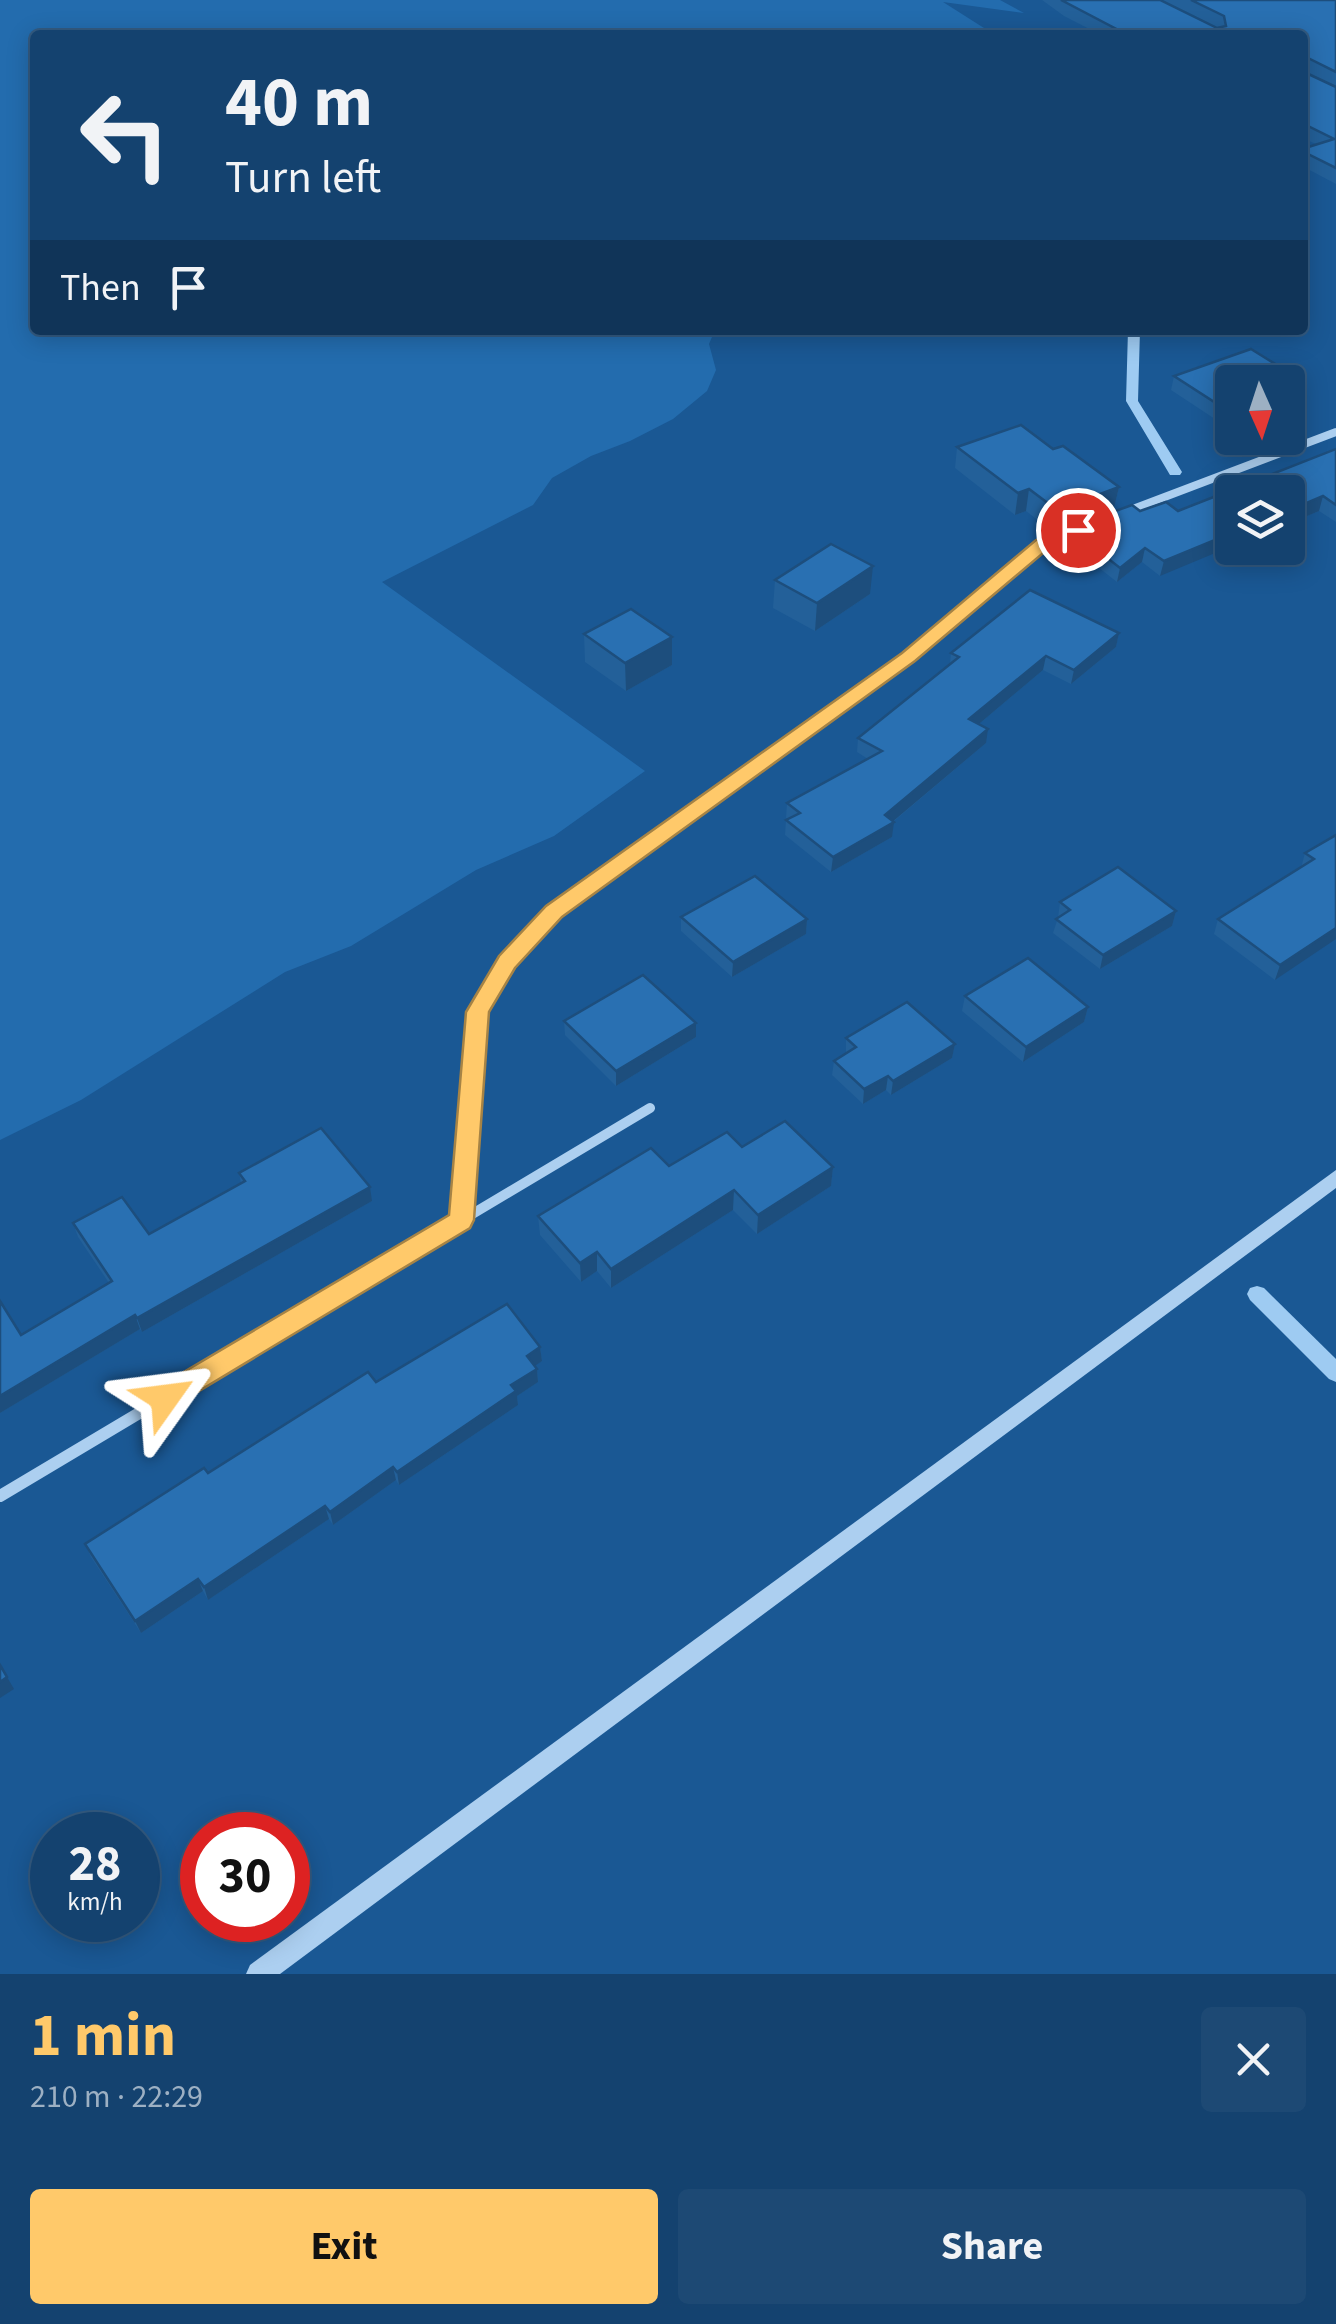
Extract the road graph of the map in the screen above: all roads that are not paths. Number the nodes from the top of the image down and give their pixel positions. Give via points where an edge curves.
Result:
1 (1336, 432) edge
2 (1114, 516) edge
3 (1096, 523) edge
4 (650, 1108) dead end
5 (1336, 1178) edge
6 (461, 1220) junction
7 (0, 1496) edge
8 (259, 1974) edge

1 - 2 street
3 - 6 street via 1042,544 908,657 554,912 507,962 478,1012
4 - 6 street
5 - 8 street
6 - 7 street

